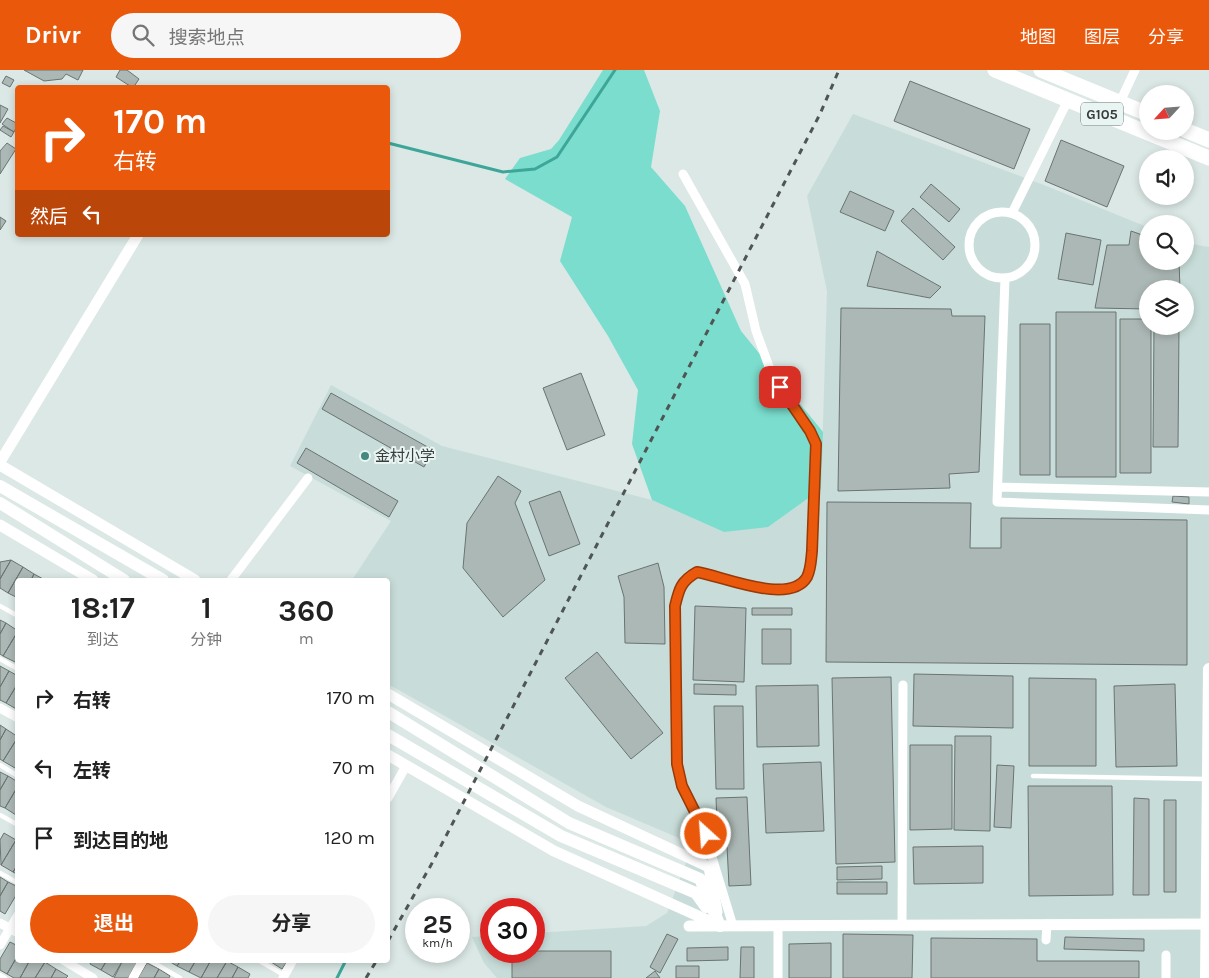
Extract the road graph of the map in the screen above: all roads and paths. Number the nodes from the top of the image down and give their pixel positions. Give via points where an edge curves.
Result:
1 (995, 70) edge
2 (1041, 70) edge
3 (1135, 70) edge
4 (1068, 100) junction
5 (1120, 102) junction
6 (1139, 110) edge
7 (1194, 134) edge
8 (1209, 140) edge
9 (1209, 158) edge
10 (683, 174) dead end
11 (1012, 213) junction
12 (137, 237) edge
13 (1005, 278) junction
14 (0, 464) edge
15 (308, 478) dead end
16 (0, 486) edge
17 (998, 487) junction
18 (1209, 492) edge
19 (0, 503) edge
20 (1209, 510) edge
21 (0, 525) edge
22 (90, 578) edge
23 (121, 578) edge
24 (160, 578) edge
25 (193, 578) edge
26 (233, 578) edge
27 (0, 606) edge
28 (15, 614) edge
29 (0, 659) edge
30 (15, 667) edge
31 (1209, 669) edge
32 (903, 685) dead end
33 (390, 695) edge
34 (0, 708) edge
35 (390, 713) edge
36 (15, 716) edge
37 (390, 735) edge
38 (390, 756) edge
39 (0, 766) edge
40 (406, 766) junction
41 (15, 774) edge
42 (1033, 776) dead end
43 (1208, 779) junction
44 (390, 794) edge
45 (0, 815) edge
46 (15, 823) edge
47 (0, 872) edge
48 (15, 881) edge
49 (0, 922) edge
50 (1047, 924) junction
51 (1208, 924) edge
52 (902, 925) junction
53 (689, 926) dead end
54 (726, 926) junction
55 (778, 926) junction
56 (14, 931) edge
57 (1046, 940) dead end
58 (0, 945) edge
59 (1166, 955) dead end
60 (68, 963) edge
61 (141, 963) edge
62 (154, 963) edge
63 (263, 963) edge
64 (291, 963) edge
65 (0, 975) edge
66 (284, 976) edge
67 (5, 978) edge
68 (93, 978) edge
69 (133, 978) edge
70 (180, 978) edge
71 (778, 978) edge
72 (1166, 978) edge
73 (1206, 978) edge

1 - 4 highway, G105
2 - 5 highway, G105
3 - 5 street
4 - 9 highway, G105
4 - 11 street
5 - 6 highway, G105
7 - 8 highway
10 - 54 street via 745,284 756,331 771,372 816,444 811,565 806,578 791,589 769,590 697,572 679,586 675,606 677,764 682,786 706,834
11 - 13 street via 1032,230 1034,251 1024,269
11 - 13 street via 995,212 984,216 970,233 968,244 976,265 989,275
12 - 14 street
13 - 17 street
14 - 25 street
15 - 26 street
16 - 24 main road
17 - 18 street
17 - 20 street via 997,502
19 - 23 main road
21 - 22 street
27 - 28 lane
29 - 30 lane
31 - 43 main road
32 - 52 street
33 - 54 street via 578,806 709,867
34 - 36 street
35 - 54 main road via 568,823 700,879
37 - 54 main road via 561,836 696,893
38 - 40 street
39 - 41 lane
40 - 44 street
40 - 54 street via 554,851
42 - 43 lane
43 - 51 main road
45 - 46 lane
47 - 48 lane
49 - 56 street
50 - 51 street
50 - 52 street
50 - 57 street
51 - 73 main road
52 - 55 street
53 - 54 street
54 - 55 street
55 - 71 street
56 - 58 street
59 - 72 street
60 - 68 street
61 - 69 street
62 - 70 lane
63 - 66 lane
64 - 66 street
65 - 67 lane

